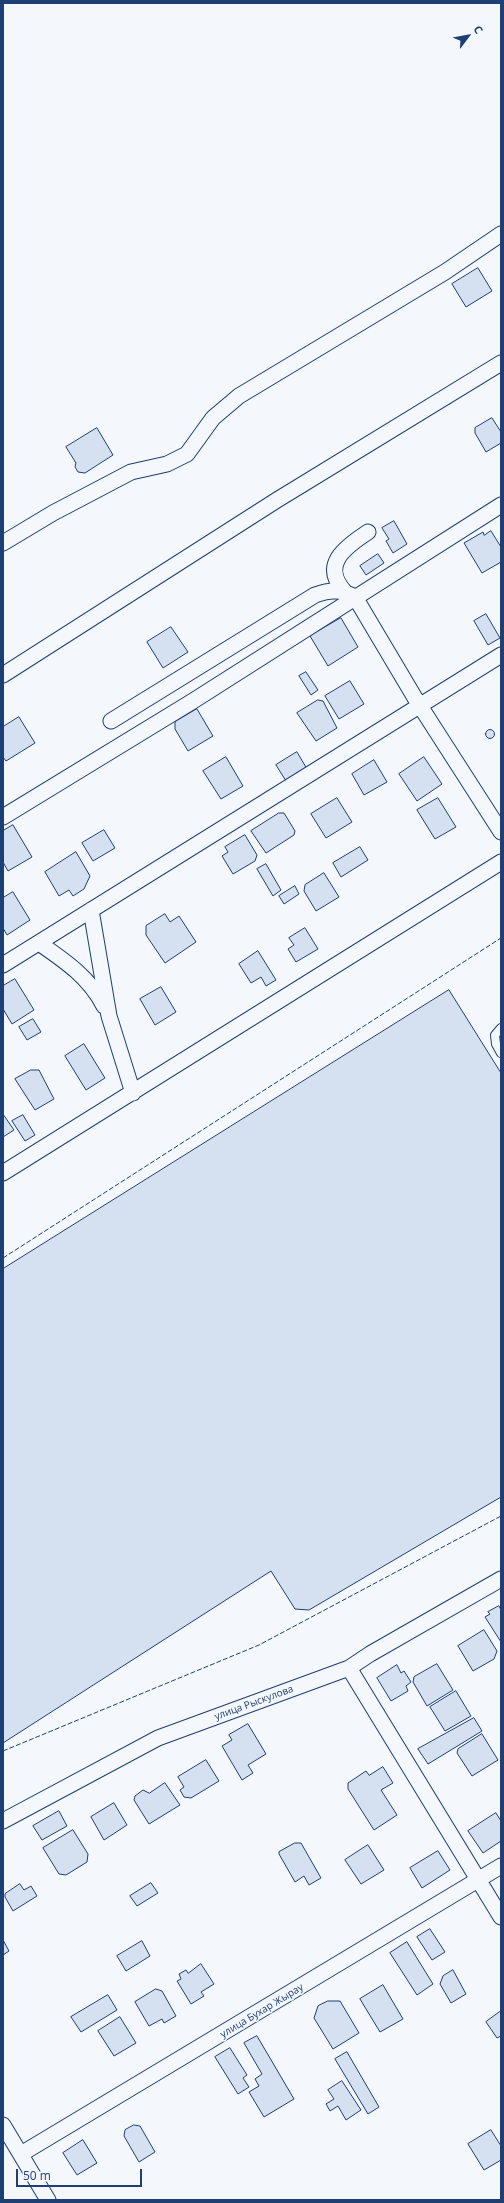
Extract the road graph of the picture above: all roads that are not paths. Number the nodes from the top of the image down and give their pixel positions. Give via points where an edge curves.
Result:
1 (501, 234) edge
2 (501, 363) edge
3 (501, 505) edge
4 (368, 532) dead end
5 (3, 542) edge
6 (350, 594) junction
7 (501, 655) edge
8 (3, 675) edge
9 (420, 705) junction
10 (111, 721) dead end
11 (3, 817) edge
12 (501, 832) edge
13 (501, 862) edge
14 (91, 910) junction
15 (39, 943) junction
16 (3, 966) edge
17 (109, 1016) junction
18 (501, 1028) edge
19 (501, 1053) edge
20 (133, 1093) junction
21 (3, 1173) edge
22 (501, 1579) edge
23 (349, 1668) junction
24 (3, 1821) edge
25 (501, 1866) edge
26 (478, 1880) junction
27 (501, 1917) edge
28 (3, 2125) edge
29 (8, 2144) edge
30 (22, 2154) junction
31 (48, 2200) edge

1 - 5 street via 445,272 239,396 213,418 187,454 167,464 131,472
2 - 8 street via 277,500
3 - 6 street
4 - 6 street via 349,545 336,560 334,574 339,585
6 - 9 street
6 - 10 street via 330,590 315,595
6 - 11 street via 193,701
7 - 9 street
9 - 12 street
9 - 14 street
13 - 20 street
14 - 15 street
14 - 17 street
15 - 16 street
15 - 17 street via 76,969 97,993
17 - 20 street
18 - 19 lane via 495,1035
20 - 21 street
22 - 23 street, улица Рыскулова
23 - 24 street, улица Рыскулова via 158,1738
23 - 26 street
25 - 26 street, улица Бухар Жырау
26 - 27 street
26 - 30 street, улица Бухар Жырау
28 - 29 street
29 - 30 street
30 - 31 street

